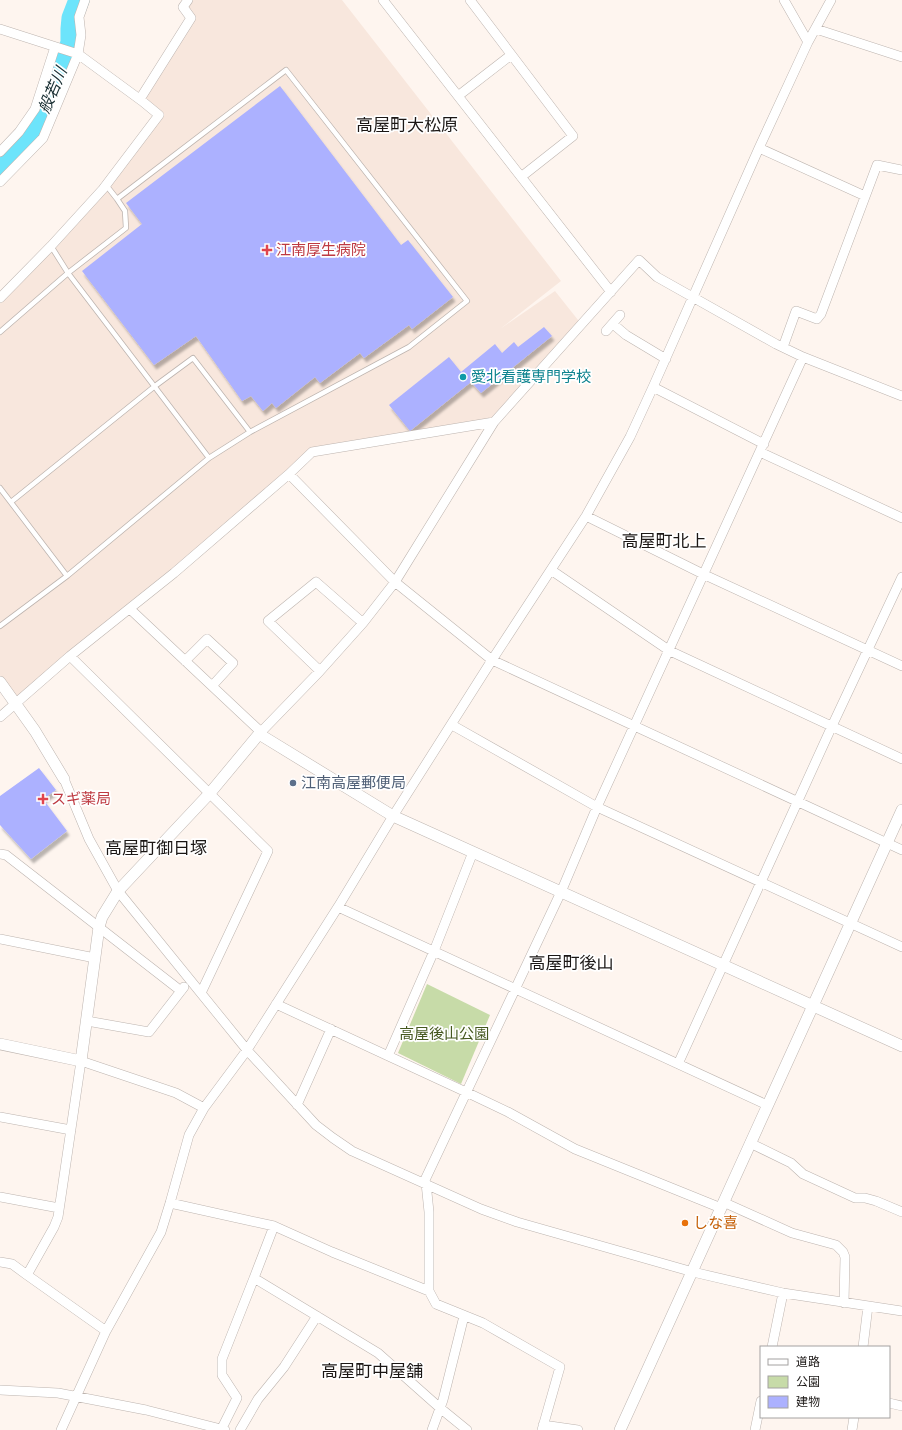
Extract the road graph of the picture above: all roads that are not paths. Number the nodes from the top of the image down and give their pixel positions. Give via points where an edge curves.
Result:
1 (85, 0) edge
2 (188, 0) edge
3 (383, 0) edge
4 (470, 0) edge
5 (784, 0) edge
6 (831, 0) edge
7 (816, 28) junction
8 (0, 29) edge
9 (808, 42) junction
10 (55, 47) junction
11 (78, 54) junction
12 (511, 54) junction
13 (902, 57) edge
14 (458, 96) junction
15 (140, 100) junction
16 (759, 148) junction
17 (0, 152) edge
18 (902, 170) edge
19 (521, 177) junction
20 (0, 182) edge
21 (106, 185) junction
22 (865, 196) junction
23 (117, 199) junction
24 (52, 246) junction
25 (68, 273) junction
26 (611, 292) junction
27 (693, 297) junction
28 (0, 298) edge
29 (620, 315) dead end
30 (613, 324) junction
31 (606, 331) dead end
32 (0, 332) edge
33 (783, 347) junction
34 (803, 358) junction
35 (666, 359) junction
36 (155, 386) junction
37 (653, 387) junction
38 (902, 396) edge
39 (494, 422) junction
40 (250, 432) junction
41 (762, 448) junction
42 (209, 458) junction
43 (289, 474) junction
44 (0, 488) edge
45 (11, 502) junction
46 (586, 516) junction
47 (902, 518) edge
48 (551, 570) junction
49 (705, 575) junction
50 (67, 576) junction
51 (902, 577) edge
52 (395, 582) junction
53 (130, 609) junction
54 (363, 623) junction
55 (0, 626) edge
56 (670, 651) junction
57 (867, 651) junction
58 (70, 656) junction
59 (492, 660) junction
60 (185, 661) junction
61 (902, 666) edge
62 (320, 671) junction
63 (0, 682) edge
64 (212, 686) junction
65 (16, 704) junction
66 (0, 717) edge
67 (452, 725) junction
68 (634, 726) junction
69 (832, 726) junction
70 (260, 733) junction
71 (902, 758) edge
72 (64, 779) joint
73 (210, 793) junction
74 (797, 802) junction
75 (598, 807) junction
76 (902, 810) edge
77 (393, 816) junction
78 (887, 842) junction
79 (902, 850) edge
80 (473, 852) junction
81 (0, 854) edge
82 (761, 882) junction
83 (118, 891) junction
84 (561, 892) junction
85 (338, 907) junction
86 (850, 924) junction
87 (99, 927) junction
88 (0, 939) edge
89 (902, 947) edge
90 (434, 951) junction
91 (95, 958) junction
92 (722, 965) junction
93 (190, 980) junction
94 (515, 989) junction
95 (181, 991) junction
96 (201, 992) junction
97 (276, 1004) junction
98 (813, 1006) junction
99 (87, 1021) junction
100 (331, 1029) junction
101 (0, 1044) edge
102 (902, 1046) edge
103 (246, 1050) junction
104 (388, 1056) junction
105 (81, 1060) junction
106 (678, 1064) junction
107 (466, 1092) junction
108 (298, 1104) junction
109 (767, 1106) junction
110 (204, 1108) junction
111 (0, 1117) edge
112 (71, 1130) junction
113 (750, 1144) junction
114 (425, 1182) junction
115 (0, 1197) edge
116 (170, 1203) junction
117 (722, 1205) junction
118 (59, 1208) junction
119 (902, 1212) edge
120 (274, 1226) junction
121 (0, 1262) edge
122 (693, 1272) junction
123 (27, 1275) junction
124 (254, 1278) junction
125 (429, 1292) junction
126 (783, 1293) junction
127 (844, 1303) junction
128 (868, 1306) junction
129 (902, 1311) edge
130 (318, 1316) junction
131 (464, 1316) junction
132 (106, 1331) junction
133 (772, 1346) edge
134 (863, 1346) edge
135 (0, 1390) edge
136 (76, 1397) junction
137 (890, 1403) edge
138 (760, 1406) edge
139 (902, 1406) edge
140 (440, 1408) junction
141 (854, 1418) edge
142 (203, 1427) edge
143 (542, 1427) edge
144 (224, 1429) edge
145 (62, 1430) edge
146 (240, 1430) edge
147 (432, 1430) edge
148 (467, 1430) edge
149 (578, 1430) edge
150 (620, 1430) edge
151 (755, 1430) edge
152 (852, 1430) edge

1 - 11 street via 79,16 81,35
2 - 15 street via 183,7 191,18
3 - 14 street
4 - 12 street
5 - 9 street
6 - 7 street
7 - 9 street
7 - 13 street
8 - 10 street
9 - 16 street
10 - 11 street
10 - 17 street via 35,109 19,132
11 - 15 street
11 - 20 street via 43,138
12 - 14 street
12 - 19 street via 573,136
14 - 19 street
15 - 21 street via 159,115
16 - 22 street
16 - 27 street
18 - 22 street via 877,164
19 - 26 street
21 - 23 lane
21 - 24 street
22 - 33 street via 821,314 817,319 796,311
23 - 25 lane via 125,211 126,228
23 - 40 lane via 286,70 467,301 409,347
24 - 25 lane
24 - 28 street
25 - 32 lane
25 - 36 lane
26 - 27 street via 639,260 657,277
26 - 39 street
27 - 33 street
27 - 35 street
29 - 30 street
30 - 31 street
30 - 35 street via 626,335
33 - 34 street
34 - 38 street
34 - 41 street
35 - 37 street
36 - 40 lane via 193,358
36 - 42 lane
36 - 45 lane
37 - 41 street
37 - 46 street via 630,437
39 - 43 street via 312,452
39 - 52 street
40 - 42 lane
41 - 47 street
41 - 49 street
42 - 50 lane
43 - 52 street
43 - 53 street
44 - 45 lane
45 - 50 lane
46 - 48 street
46 - 49 street
48 - 56 street
48 - 59 street
49 - 56 street
49 - 57 street
50 - 55 lane
51 - 57 street
52 - 54 street
52 - 59 street
53 - 58 street
53 - 60 street
54 - 62 street
54 - 62 street via 316,582 268,621
56 - 68 street
56 - 69 street
57 - 61 street
57 - 69 street
58 - 65 street
58 - 73 street
59 - 67 street
59 - 68 street
60 - 64 street
60 - 64 street via 207,639 218,649 233,663
62 - 70 street
63 - 65 street
64 - 70 street
65 - 66 street
65 - 72 street
67 - 75 street
67 - 77 street
68 - 74 street
68 - 75 street
69 - 71 street
69 - 74 street
70 - 73 street
70 - 77 street
72 - 83 street via 89,840
73 - 83 street
73 - 96 street via 268,851
74 - 78 street
74 - 82 street
75 - 82 street
75 - 84 street
76 - 78 street
77 - 80 street
77 - 85 street
78 - 79 street
78 - 86 street
80 - 84 street
80 - 90 street
81 - 87 street via 6,855
82 - 86 street
82 - 92 street
83 - 87 street via 102,917
83 - 93 street
84 - 92 street
84 - 94 street
85 - 90 street
85 - 97 street
86 - 89 street
86 - 98 street
87 - 91 street
87 - 95 street
88 - 91 street
90 - 94 street
90 - 104 street
91 - 99 street
92 - 98 street
92 - 106 street
93 - 95 street
93 - 96 street
94 - 106 street
94 - 107 street
95 - 99 street via 149,1032
96 - 103 street
97 - 100 street
97 - 103 street
98 - 102 street
98 - 109 street
99 - 105 street
100 - 104 street
100 - 108 street
101 - 105 street
103 - 108 street
103 - 110 street
104 - 107 street
105 - 110 street via 176,1093
105 - 112 street
106 - 109 street
107 - 114 street
107 - 117 street via 575,1149
108 - 114 street via 316,1125 352,1151
109 - 113 street
110 - 116 street via 189,1135
111 - 112 street
112 - 118 street
113 - 117 street
113 - 119 street via 855,1198 876,1201
114 - 122 street via 517,1222
114 - 125 street via 429,1212
115 - 118 street
116 - 120 street
116 - 132 street via 161,1232
117 - 122 street
117 - 127 street via 792,1233 836,1245 845,1257
118 - 123 street via 54,1227
120 - 124 street
120 - 125 street
121 - 123 street via 12,1264
122 - 126 street
122 - 150 street
123 - 132 street
124 - 130 street
124 - 144 street via 222,1359 222,1375 237,1398
125 - 131 street via 436,1304
126 - 127 street
126 - 133 street
127 - 128 street
128 - 129 street
128 - 134 street
130 - 140 street via 378,1354
130 - 146 street via 284,1367 258,1399
131 - 140 street
131 - 143 street via 483,1323 560,1367
132 - 136 street
135 - 136 street via 58,1393
136 - 142 street via 146,1410
136 - 145 street
137 - 139 street
138 - 151 street
140 - 147 street
140 - 148 street
141 - 152 street
142 - 144 street
143 - 149 street

